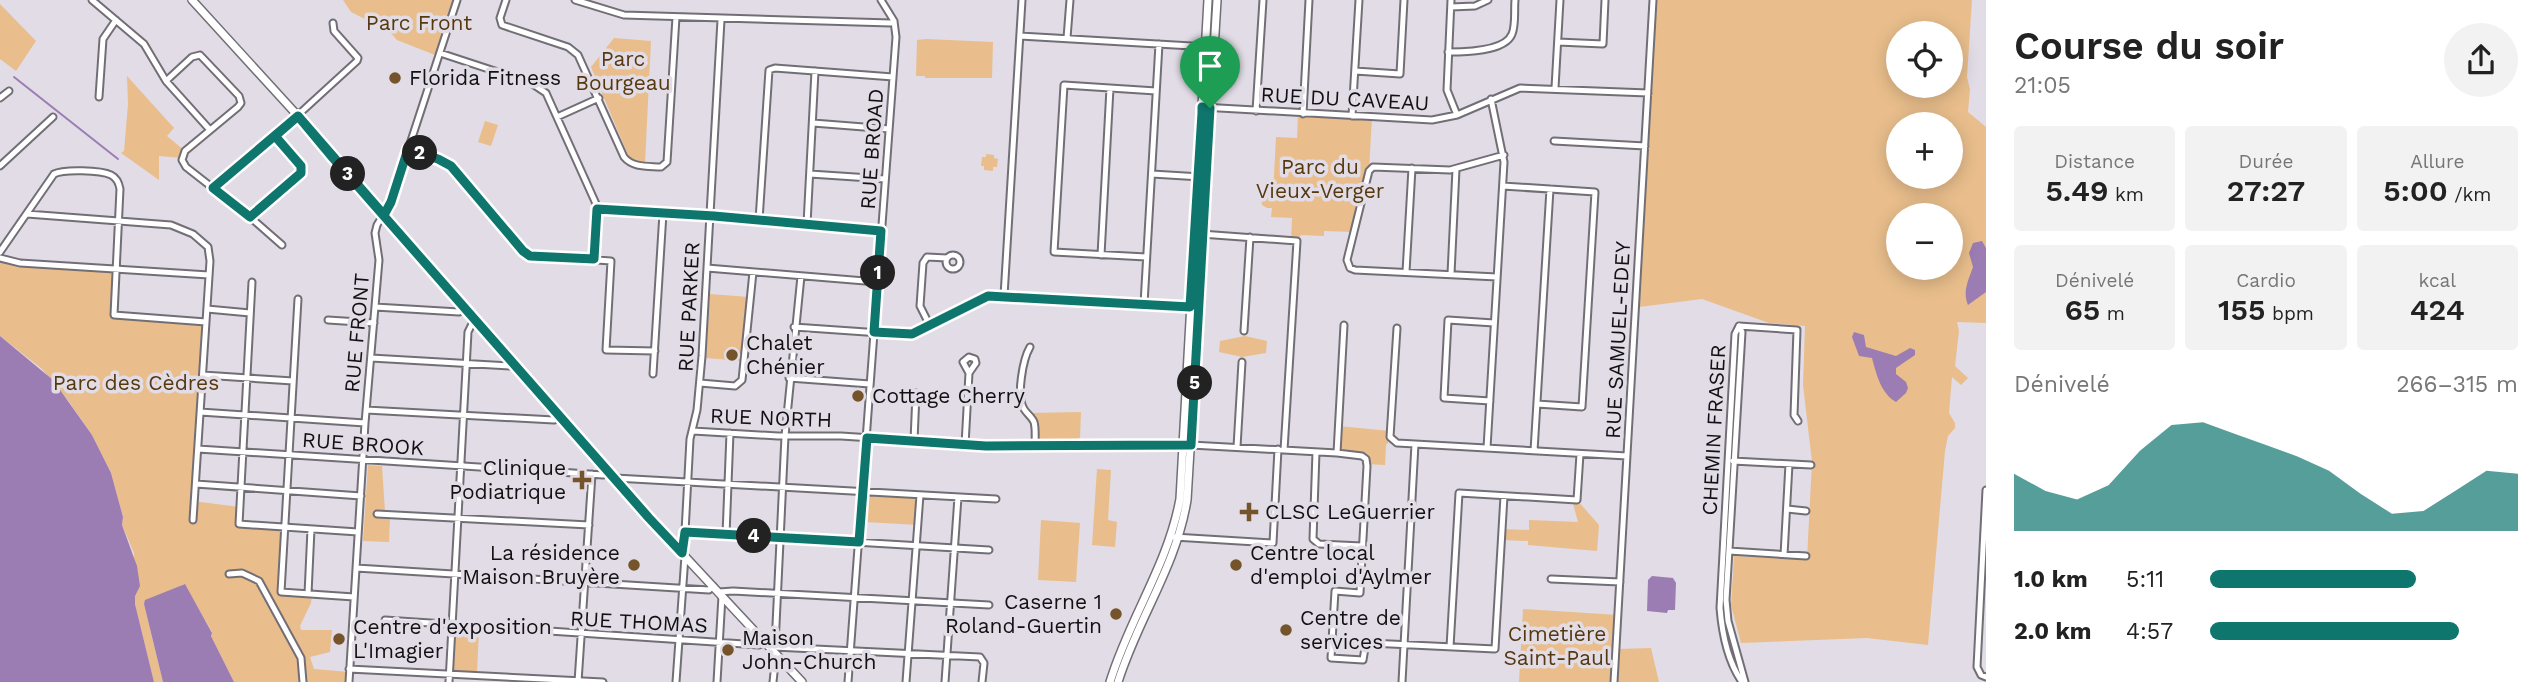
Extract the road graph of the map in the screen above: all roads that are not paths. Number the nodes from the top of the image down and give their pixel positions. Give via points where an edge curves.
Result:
1 (92, 0) edge
2 (192, 0) edge
3 (457, 0) edge
4 (506, 0) edge
5 (575, 0) edge
6 (881, 0) edge
7 (1022, 0) edge
8 (1070, 0) edge
9 (1208, 0) edge
10 (1217, 0) edge
11 (1263, 0) edge
12 (1309, 0) edge
13 (1359, 0) edge
14 (1404, 0) edge
15 (1488, 0) edge
16 (1515, 0) edge
17 (1560, 0) edge
18 (1605, 0) edge
19 (1653, 0) edge
20 (1451, 4) edge
21 (676, 17) junction
22 (116, 20) junction
23 (721, 20) junction
24 (894, 21) junction
25 (333, 23) dead end
26 (1020, 36) junction
27 (1067, 38) junction
28 (1558, 42) junction
29 (1159, 44) junction
30 (1210, 47) junction
31 (1448, 52) junction
32 (440, 53) junction
33 (815, 71) junction
34 (1355, 71) junction
35 (893, 77) junction
36 (166, 81) junction
37 (1111, 88) junction
38 (1555, 88) junction
39 (9, 91) dead end
40 (1156, 91) junction
41 (1648, 93) junction
42 (99, 97) dead end
43 (0, 98) edge
44 (598, 98) junction
45 (1491, 99) junction
46 (1206, 107) junction
47 (1256, 111) junction
48 (1303, 114) junction
49 (1457, 115) junction
50 (298, 116) junction
51 (1352, 116) junction
52 (53, 117) dead end
53 (557, 117) junction
54 (813, 123) junction
55 (889, 129) junction
56 (209, 130) junction
57 (275, 136) junction
58 (1554, 141) dead end
59 (1645, 146) junction
60 (408, 149) junction
61 (1504, 155) junction
62 (0, 166) edge
63 (1412, 168) junction
64 (1456, 169) junction
65 (810, 174) junction
66 (1152, 174) junction
67 (1202, 177) junction
68 (885, 179) junction
69 (1503, 186) junction
70 (213, 188) junction
71 (1550, 189) junction
72 (597, 209) junction
73 (663, 213) junction
74 (27, 214) junction
75 (384, 215) junction
76 (710, 216) junction
77 (250, 217) junction
78 (759, 220) junction
79 (118, 221) junction
80 (807, 224) junction
81 (881, 231) junction
82 (1194, 234) junction
83 (1204, 234) junction
84 (1250, 237) junction
85 (282, 246) dead end
86 (0, 252) edge
87 (1101, 255) junction
88 (1146, 257) junction
89 (0, 258) edge
90 (947, 258) dead end
91 (594, 259) junction
92 (707, 268) junction
93 (115, 269) junction
94 (753, 272) junction
95 (1406, 272) junction
96 (1451, 274) junction
97 (209, 275) junction
98 (801, 276) junction
99 (1497, 277) junction
100 (252, 282) dead end
101 (877, 282) junction
102 (1004, 296) junction
103 (298, 299) dead end
104 (1144, 304) junction
105 (375, 307) junction
106 (1194, 308) junction
107 (207, 309) junction
108 (467, 309) junction
109 (250, 313) junction
110 (475, 318) junction
111 (328, 320) dead end
112 (206, 322) junction
113 (374, 323) junction
114 (1494, 323) junction
115 (929, 324) junction
116 (1344, 325) dead end
117 (1739, 326) junction
118 (794, 327) junction
119 (1397, 328) dead end
120 (1244, 331) dead end
121 (874, 332) junction
122 (1030, 348) dead end
123 (655, 351) junction
124 (371, 358) junction
125 (1242, 362) dead end
126 (467, 363) junction
127 (514, 364) junction
128 (969, 373) dead end
129 (653, 374) dead end
130 (203, 375) junction
131 (246, 378) junction
132 (789, 378) junction
133 (293, 381) junction
134 (700, 383) junction
135 (870, 384) junction
136 (916, 393) dead end
137 (1490, 401) junction
138 (1537, 404) junction
139 (366, 410) junction
140 (200, 412) junction
141 (244, 415) junction
142 (464, 415) junction
143 (561, 417) junction
144 (291, 418) junction
145 (1798, 421) dead end
146 (365, 423) junction
147 (693, 431) junction
148 (730, 433) junction
149 (785, 436) junction
150 (867, 438) junction
151 (914, 441) junction
152 (1415, 444) junction
153 (965, 445) junction
154 (1035, 445) junction
155 (1187, 445) junction
156 (1237, 447) junction
157 (1487, 448) junction
158 (198, 449) junction
159 (1281, 449) junction
160 (242, 451) junction
161 (1534, 451) junction
162 (1315, 452) junction
163 (1337, 453) junction
164 (289, 454) junction
165 (1580, 454) junction
166 (1627, 456) junction
167 (1727, 460) junction
168 (364, 461) junction
169 (1735, 461) junction
170 (1789, 464) junction
171 (1811, 466) dead end
172 (461, 467) junction
173 (592, 474) junction
174 (613, 475) junction
175 (688, 480) junction
176 (728, 483) junction
177 (195, 484) junction
178 (783, 486) junction
179 (241, 487) junction
180 (1986, 490) edge
181 (287, 491) junction
182 (862, 491) junction
183 (920, 495) junction
184 (361, 496) junction
185 (1504, 496) junction
186 (958, 497) junction
187 (996, 499) dead end
188 (1787, 509) junction
189 (1806, 511) dead end
190 (377, 514) dead end
191 (457, 518) junction
192 (193, 520) dead end
193 (589, 525) junction
194 (285, 527) junction
195 (311, 529) junction
196 (358, 532) junction
197 (685, 532) junction
198 (726, 534) junction
199 (1171, 537) junction
200 (1180, 537) junction
201 (781, 538) junction
202 (859, 542) junction
203 (917, 545) junction
204 (1362, 546) junction
205 (955, 548) junction
206 (989, 550) dead end
207 (1723, 551) junction
208 (1730, 552) junction
209 (683, 555) junction
210 (1784, 555) junction
211 (1805, 556) dead end
212 (356, 568) junction
213 (229, 574) dead end
214 (454, 574) junction
215 (1551, 579) dead end
216 (585, 582) junction
217 (1620, 582) junction
218 (681, 588) junction
219 (718, 592) junction
220 (308, 594) junction
221 (778, 594) junction
222 (354, 597) junction
223 (854, 598) junction
224 (912, 601) junction
225 (951, 603) junction
226 (989, 605) dead end
227 (385, 621) dead end
228 (452, 625) junction
229 (582, 635) junction
230 (678, 640) junction
231 (719, 643) junction
232 (765, 643) junction
233 (1404, 644) junction
234 (1450, 646) junction
235 (774, 650) junction
236 (850, 650) junction
237 (908, 653) junction
238 (947, 655) junction
239 (349, 669) junction
240 (302, 674) junction
241 (449, 674) junction
242 (1986, 677) edge
243 (578, 681) edge
244 (298, 682) edge
245 (303, 682) edge
246 (349, 682) edge
247 (449, 682) edge
248 (603, 682) edge
249 (676, 682) edge
250 (717, 682) edge
251 (773, 682) edge
252 (802, 682) edge
253 (848, 682) edge
254 (906, 682) edge
255 (945, 682) edge
256 (982, 682) edge
257 (1110, 682) edge
258 (1118, 682) edge
259 (1402, 682) edge
260 (1614, 682) edge
261 (1743, 682) edge

1 - 22 street
2 - 50 main road
3 - 32 street, RUE FRONT
4 - 44 street via 502,25 575,51
5 - 21 street via 624,15
6 - 24 street, RUE BROAD
7 - 26 street
8 - 27 street
9 - 30 main road
10 - 30 main road
11 - 47 street
12 - 48 street
13 - 34 street
14 - 34 street via 1400,74
15 - 20 street via 1475,6
16 - 31 street via 1513,33 1504,43 1473,52
17 - 28 street
18 - 28 street via 1603,44
19 - 41 street, RUE SAMUEL-EDEY
20 - 31 street
21 - 23 street
21 - 44 street via 665,164 628,162
22 - 36 street via 144,44
22 - 42 street via 103,39
23 - 24 street
23 - 76 street, RUE PARKER
24 - 35 street, RUE BROAD
25 - 50 street via 334,31 358,58
26 - 27 street
26 - 102 street
27 - 29 street
28 - 38 street
29 - 30 street
29 - 40 street
30 - 46 main road
31 - 49 street via 1447,90
32 - 53 street via 536,85 546,93
32 - 60 street, RUE FRONT
33 - 35 street
33 - 54 street
33 - 78 street via 775,68 767,73
34 - 51 street
35 - 55 street, RUE BROAD
36 - 56 street
36 - 56 street via 200,55 239,96 238,107
37 - 40 street
37 - 87 street
37 - 87 street via 1064,85 1054,252
38 - 41 street, RUE DU CAVEAU
38 - 45 street, RUE DU CAVEAU via 1520,88
39 - 43 street
40 - 66 street
41 - 59 street, RUE SAMUEL-EDEY
44 - 53 street
45 - 49 street, RUE DU CAVEAU
45 - 61 street
46 - 47 street, RUE DU CAVEAU
46 - 67 main road
47 - 48 street, RUE DU CAVEAU
48 - 51 street, RUE DU CAVEAU
49 - 51 street, RUE DU CAVEAU via 1432,120
50 - 57 street
50 - 75 main road
52 - 62 street
53 - 72 street
54 - 55 street
54 - 65 street
55 - 68 street, RUE BROAD
56 - 70 street via 185,151 182,160
57 - 70 street
57 - 77 street via 302,171
58 - 59 street
59 - 166 street, RUE SAMUEL-EDEY
60 - 75 street, RUE FRONT
60 - 91 street via 451,166 527,255
61 - 64 street
61 - 69 street
63 - 64 street
63 - 95 street
63 - 95 street via 1378,165 1369,171 1347,260 1355,270
64 - 96 street
65 - 68 street
65 - 80 street
66 - 67 street
66 - 88 street
67 - 82 main road
67 - 83 main road
68 - 81 street, RUE BROAD
69 - 71 street
69 - 99 street
70 - 77 street
71 - 138 street
71 - 138 street via 1595,192 1582,407
72 - 73 street
72 - 91 street
73 - 76 street
73 - 123 street
74 - 79 street
74 - 79 street via 54,174 66,170 114,177 120,189
74 - 86 street
75 - 105 street, RUE FRONT via 375,233 379,260
75 - 108 main road
76 - 78 street
76 - 92 street, RUE PARKER
77 - 85 street
78 - 80 street
79 - 93 street
79 - 97 street via 171,225 193,234 208,247
80 - 81 street
81 - 101 street, RUE BROAD
82 - 83 street
82 - 106 main road
83 - 84 street
83 - 106 main road
84 - 120 street
84 - 159 street via 1297,241
87 - 88 street
88 - 104 street
89 - 93 street
90 - 115 street via 927,257 923,263 920,306
91 - 123 street via 611,261 606,350
92 - 94 street
92 - 134 street, RUE PARKER
93 - 97 street
93 - 112 street via 114,315
94 - 98 street
94 - 134 street via 742,380 735,386
95 - 96 street
96 - 99 street
97 - 107 street
98 - 101 street
98 - 118 street
99 - 114 street
100 - 109 street
101 - 121 street, RUE BROAD
102 - 104 street
102 - 115 street via 983,297
103 - 133 street
104 - 106 street
105 - 108 street
105 - 113 street, RUE FRONT
106 - 155 main road
107 - 109 street
107 - 112 street
108 - 110 main road
109 - 131 street
110 - 126 street via 469,328
110 - 127 main road
111 - 113 street
112 - 130 street
113 - 124 street, RUE FRONT
114 - 137 street
114 - 137 street via 1448,320 1444,398
115 - 121 street via 909,335
116 - 163 street
117 - 145 street via 1797,330 1794,415
117 - 167 street, CHEMIN FRASER
117 - 169 street, CHEMIN FRASER
118 - 121 street
118 - 132 street
119 - 152 street via 1390,437 1397,443
121 - 135 street, RUE BROAD
122 - 154 street via 1022,368 1021,399 1034,421
123 - 129 street
124 - 126 street
124 - 139 street, RUE FRONT
125 - 156 street
126 - 127 street
126 - 142 street
127 - 143 main road
128 - 153 street
130 - 131 street
130 - 140 street
131 - 133 street
131 - 141 street
132 - 135 street
132 - 149 street
133 - 144 street
134 - 147 street, RUE PARKER
135 - 150 street, RUE BROAD
136 - 151 street
137 - 157 street
138 - 161 street
139 - 142 street
139 - 146 street, RUE FRONT
140 - 141 street
140 - 158 street
141 - 144 street
141 - 160 street
142 - 143 street
142 - 172 street
143 - 174 main road
144 - 146 street
144 - 164 street
146 - 168 street, RUE FRONT
147 - 148 street, RUE NORTH
147 - 175 street, RUE PARKER
148 - 149 street, RUE NORTH
148 - 176 street
149 - 150 street, RUE NORTH
149 - 178 street
150 - 151 street, RUE NORTH
150 - 182 street, RUE BROAD
151 - 153 street, RUE NORTH
152 - 157 street
152 - 233 street
153 - 154 street, RUE NORTH
154 - 155 street, RUE NORTH
155 - 156 street, RUE NORTH
155 - 199 main road
155 - 200 main road via 1187,500
156 - 159 street, RUE NORTH
157 - 161 street
158 - 160 street, RUE BROOK
158 - 177 street
159 - 162 street, RUE NORTH
159 - 200 street via 1273,543
160 - 164 street, RUE BROOK
160 - 179 street
161 - 165 street
162 - 163 street, RUE NORTH
162 - 204 street via 1313,539 1319,544
163 - 204 street, RUE NORTH via 1367,461
164 - 168 street, RUE BROOK
164 - 181 street
165 - 166 street
165 - 185 street via 1577,500
166 - 217 street, RUE SAMUEL-EDEY
167 - 169 street
167 - 207 street, CHEMIN FRASER
168 - 172 street, RUE BROOK
168 - 184 street, RUE FRONT
169 - 170 street
169 - 208 street, CHEMIN FRASER
170 - 171 street
170 - 188 street
172 - 173 street, RUE BROOK
172 - 191 street
173 - 174 street, RUE BROOK
173 - 193 street
174 - 175 street, RUE BROOK
174 - 209 main road
175 - 176 street, RUE BROOK
175 - 197 street, RUE PARKER
176 - 178 street, RUE BROOK
176 - 198 street
177 - 179 street
177 - 192 street
178 - 182 street, RUE BROOK
178 - 201 street
179 - 181 street
179 - 194 street via 239,524
180 - 242 street via 1977,667
181 - 184 street
181 - 194 street
182 - 183 street, RUE BROOK
182 - 202 street, RUE BROAD
183 - 186 street, RUE BROOK
183 - 203 street
184 - 196 street, RUE FRONT
185 - 234 street via 1495,649
185 - 234 street via 1459,493
186 - 187 street, RUE BROOK
186 - 205 street
188 - 189 street
188 - 210 street
190 - 191 street
191 - 193 street
191 - 214 street
193 - 216 street
194 - 195 street
194 - 220 street via 281,592
195 - 196 street
195 - 220 street
196 - 212 street, RUE FRONT
197 - 198 street
197 - 209 street, RUE PARKER
198 - 201 street
199 - 200 street
199 - 257 main road
200 - 258 main road
201 - 202 street
201 - 221 street
202 - 203 street
202 - 223 street, RUE BROAD
203 - 205 street
203 - 224 street
204 - 233 street via 1360,593 1335,591 1331,658 1363,660 1370,643
205 - 206 street
205 - 225 street
207 - 208 street
207 - 261 street, CHEMIN FRASER via 1720,614 1734,671
208 - 210 street
208 - 261 street, CHEMIN FRASER via 1727,612
209 - 218 street, RUE PARKER
209 - 219 main road
210 - 211 street
212 - 214 street
212 - 222 street, RUE FRONT
213 - 240 street via 242,573 259,581 301,658
214 - 216 street
214 - 228 street
215 - 217 street
216 - 218 street
216 - 229 street
217 - 260 street, RUE SAMUEL-EDEY
218 - 219 street
218 - 230 street, RUE PARKER
219 - 221 street
219 - 231 street
219 - 232 main road
220 - 222 street
221 - 223 street
221 - 235 street
222 - 239 street, RUE FRONT
223 - 224 street
223 - 236 street, RUE BROAD
224 - 225 street
224 - 237 street
225 - 226 street
225 - 238 street
227 - 228 street, RUE THOMAS
228 - 229 street, RUE THOMAS
228 - 241 street
229 - 230 street, RUE THOMAS
229 - 243 street
230 - 231 street, RUE THOMAS
230 - 249 street, RUE PARKER
231 - 232 street, RUE THOMAS
231 - 250 street
232 - 235 main road
233 - 234 street
233 - 259 street
235 - 236 street
235 - 251 street
235 - 252 main road
236 - 237 street
236 - 253 street, RUE BROAD
237 - 238 street
237 - 254 street
238 - 255 street
238 - 256 street via 982,658
239 - 241 street
239 - 246 street, RUE FRONT
240 - 244 street
240 - 245 street
241 - 243 street
241 - 247 street
243 - 248 street

